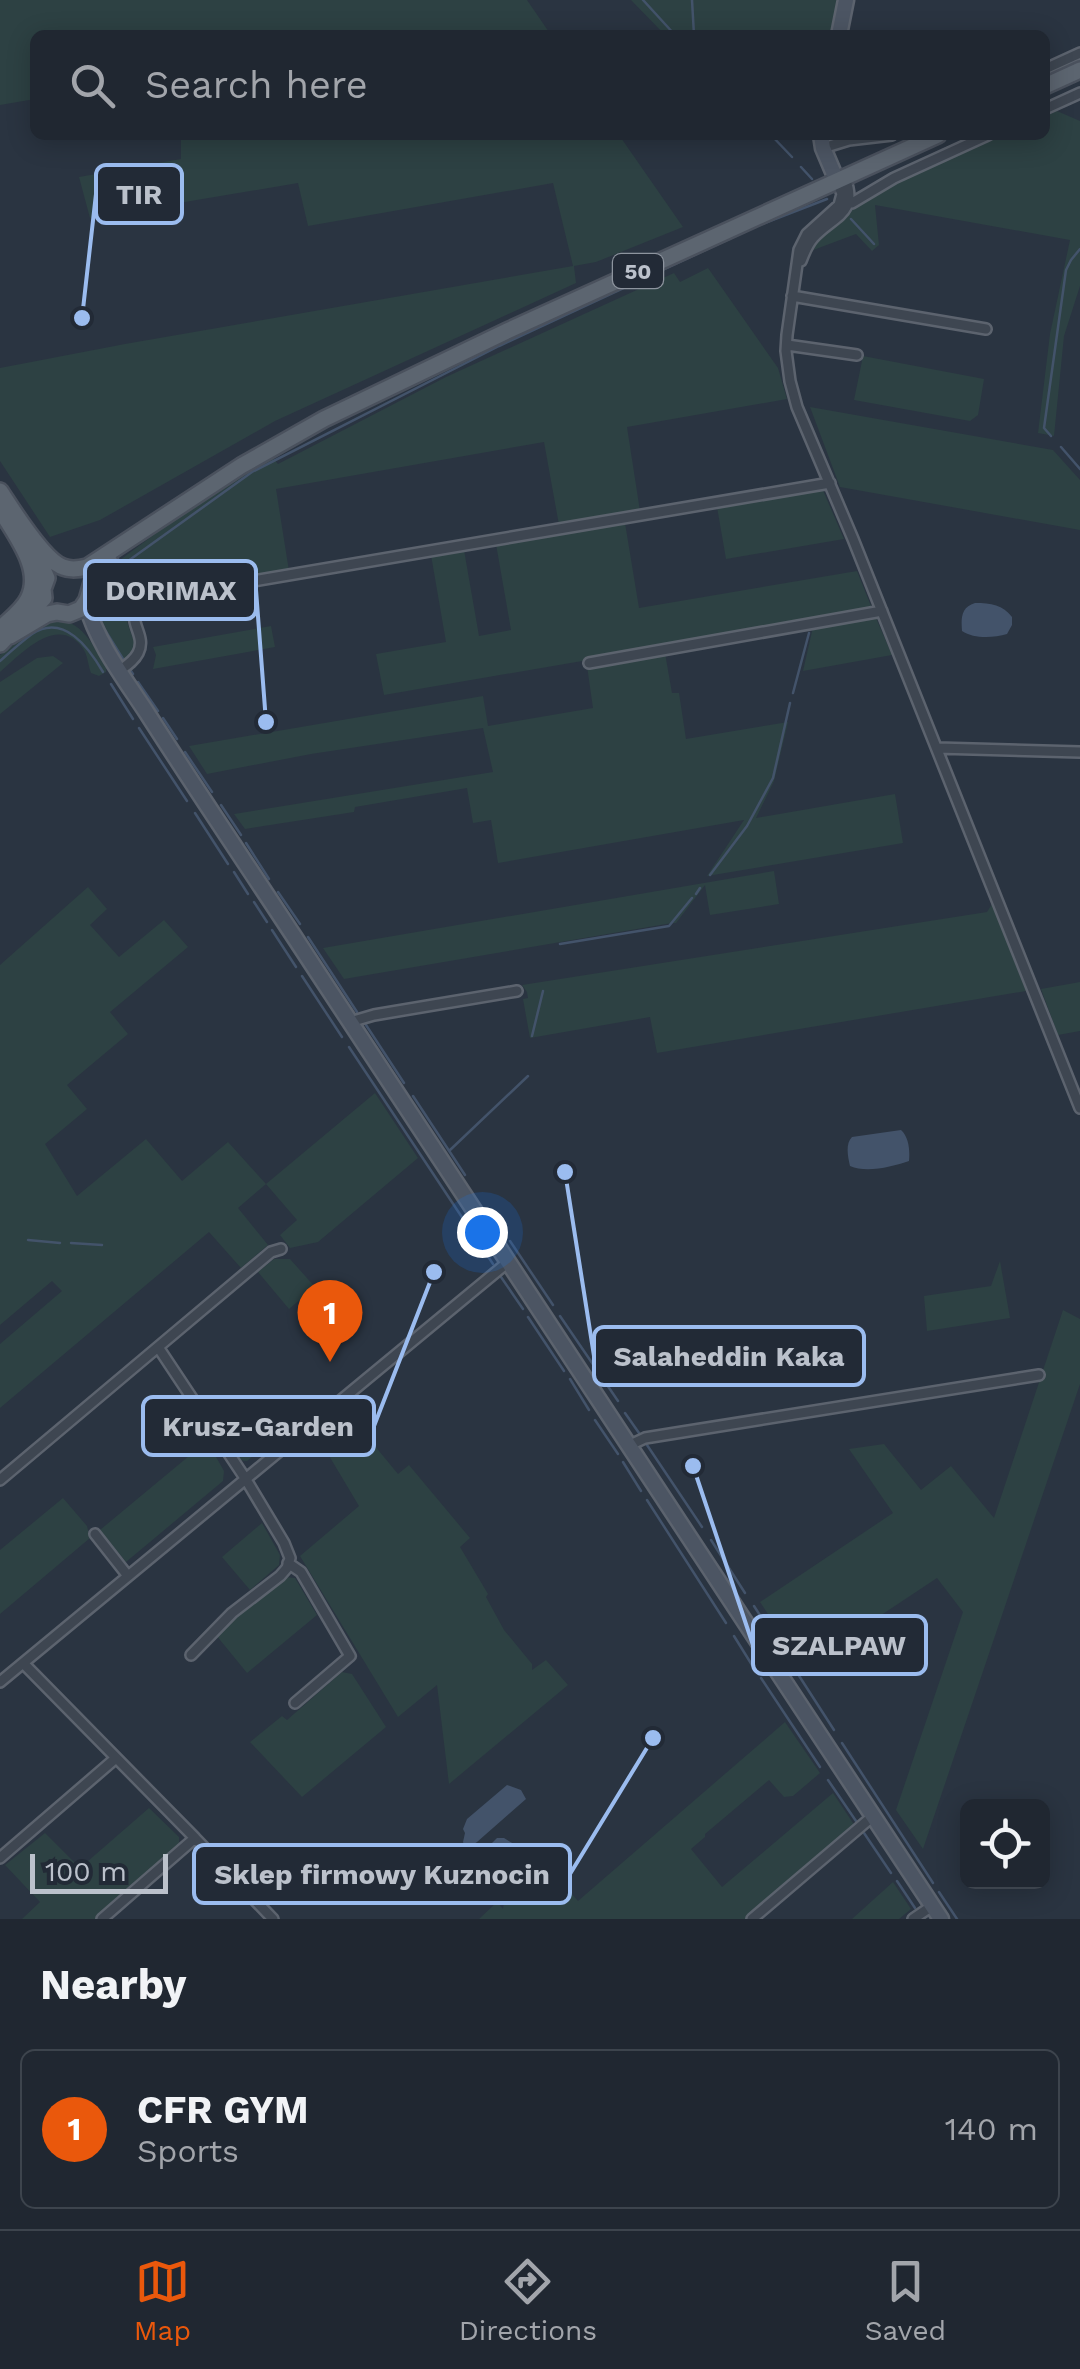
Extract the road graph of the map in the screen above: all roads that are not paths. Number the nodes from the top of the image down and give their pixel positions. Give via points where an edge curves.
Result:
1 (846, 0) edge
2 (841, 30) edge
3 (1080, 53) edge
4 (1050, 67) edge
5 (1080, 70) edge
6 (1050, 84) edge
7 (1080, 93) edge
8 (1050, 107) edge
9 (927, 140) edge
10 (977, 140) edge
11 (826, 141) edge
12 (841, 179) junction
13 (844, 203) junction
14 (792, 296) junction
15 (986, 329) dead end
16 (787, 345) junction
17 (857, 354) dead end
18 (830, 483) junction
19 (0, 491) edge
20 (0, 508) edge
21 (144, 531) junction
22 (28, 534) junction
23 (69, 569) junction
24 (47, 578) junction
25 (87, 596) junction
26 (44, 598) junction
27 (882, 611) junction
28 (63, 613) junction
29 (3, 636) edge
30 (107, 652) junction
31 (589, 663) dead end
32 (120, 671) junction
33 (936, 748) junction
34 (1080, 752) edge
35 (517, 991) dead end
36 (350, 1022) junction
37 (1080, 1108) edge
38 (280, 1249) dead end
39 (507, 1263) junction
40 (158, 1347) junction
41 (1039, 1375) dead end
42 (630, 1445) junction
43 (245, 1478) junction
44 (0, 1480) edge
45 (95, 1534) dead end
46 (288, 1562) junction
47 (128, 1576) junction
48 (190, 1655) dead end
49 (23, 1663) junction
50 (0, 1682) edge
51 (295, 1703) dead end
52 (116, 1758) junction
53 (874, 1816) junction
54 (195, 1838) junction
55 (0, 1858) edge
56 (937, 1912) edge
57 (102, 1919) edge
58 (273, 1919) edge
59 (752, 1919) edge
60 (913, 1919) edge

1 - 2 street
3 - 4 street
5 - 6 main road
7 - 8 street
9 - 12 main road, 50
10 - 13 street
11 - 12 street
12 - 13 street via 850,191
12 - 21 main road, 50 via 371,395 241,466
13 - 14 street via 802,241
14 - 15 street
14 - 16 street
16 - 17 street
16 - 18 street via 792,391
18 - 27 street
18 - 32 street via 147,599 134,613 140,650
19 - 22 main road
20 - 29 main road via 33,575 28,600
21 - 23 main road, 50 via 94,564
21 - 25 main road, 50 via 98,572
22 - 23 main road
22 - 24 main road
23 - 24 main road, 50
23 - 25 main road via 86,578
24 - 26 main road
25 - 28 main road, 50 via 77,611
25 - 30 street
26 - 28 main road
26 - 29 main road
27 - 31 street
27 - 33 street
28 - 29 main road, 50
28 - 30 street
30 - 32 street
32 - 36 street
33 - 34 street
33 - 37 street
35 - 36 street
36 - 39 street
38 - 40 street
39 - 42 street
39 - 43 street
40 - 43 street
40 - 44 street
41 - 42 street via 676,1432
42 - 53 street
43 - 46 street via 284,1543
43 - 47 street
45 - 47 street
46 - 48 street
46 - 51 street via 350,1656
47 - 49 street
49 - 50 street
49 - 52 street
52 - 54 street
52 - 55 street
53 - 56 street
53 - 59 street
54 - 57 street
54 - 58 street
56 - 60 street

